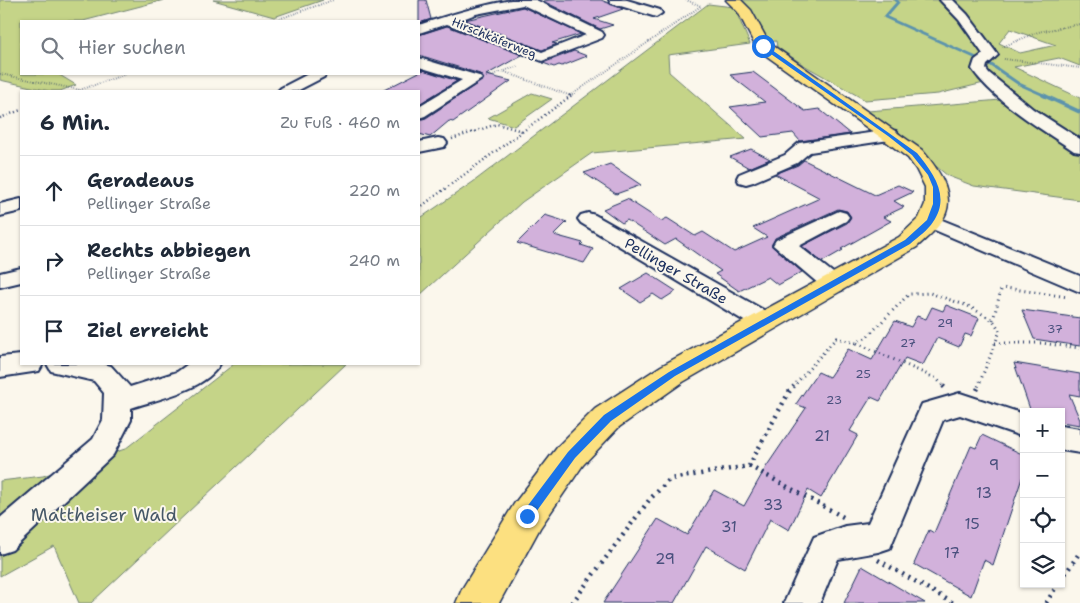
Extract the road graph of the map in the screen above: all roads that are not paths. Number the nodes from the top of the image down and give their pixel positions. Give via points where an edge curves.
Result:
1 (615, 0) edge
2 (733, 0) edge
3 (946, 0) edge
4 (522, 1) edge
5 (640, 8) junction
6 (626, 13) dead end
7 (656, 13) dead end
8 (447, 19) junction
9 (420, 28) edge
10 (542, 57) junction
11 (420, 62) edge
12 (519, 66) road end
13 (318, 81) edge
14 (292, 88) edge
15 (420, 112) edge
16 (890, 135) junction
17 (438, 144) road end
18 (420, 147) edge
19 (1080, 147) edge
20 (746, 178) dead end
21 (20, 205) edge
22 (0, 210) edge
23 (839, 217) dead end
24 (588, 220) dead end
25 (930, 221) junction
26 (20, 275) edge
27 (0, 280) edge
28 (834, 285) junction
29 (1075, 291) edge
30 (765, 322) junction
31 (20, 365) edge
32 (65, 365) edge
33 (206, 365) edge
34 (0, 367) edge
35 (118, 402) junction
36 (1020, 425) edge
37 (1065, 439) edge
38 (1080, 441) edge
39 (0, 539) edge
40 (477, 603) edge
41 (802, 603) edge

1 - 5 street
2 - 16 main road via 744,10 763,46
3 - 19 street via 963,17 990,59 979,69 984,76 1027,112
4 - 8 street
4 - 10 street, Hirschkäferweg via 598,35
5 - 6 street
5 - 7 street
8 - 9 street
8 - 10 street, Hirschkäferweg
10 - 12 street, Hirschkäferweg
11 - 15 street via 474,79
13 - 14 street
16 - 20 street via 805,147 792,159
16 - 25 main road via 914,154 934,180 937,200
17 - 18 street
21 - 22 street
23 - 28 street via 784,245
24 - 30 street, Pellinger Straße
25 - 28 main road via 908,242
25 - 29 street
26 - 27 street
28 - 30 main road
30 - 40 main road via 672,374 607,418 572,455 527,516
31 - 34 street
32 - 35 street via 102,373 118,390
33 - 35 street via 186,379
35 - 39 street via 117,420 103,447
36 - 41 street via 960,404 932,412 878,537 845,541 826,548
37 - 38 street

